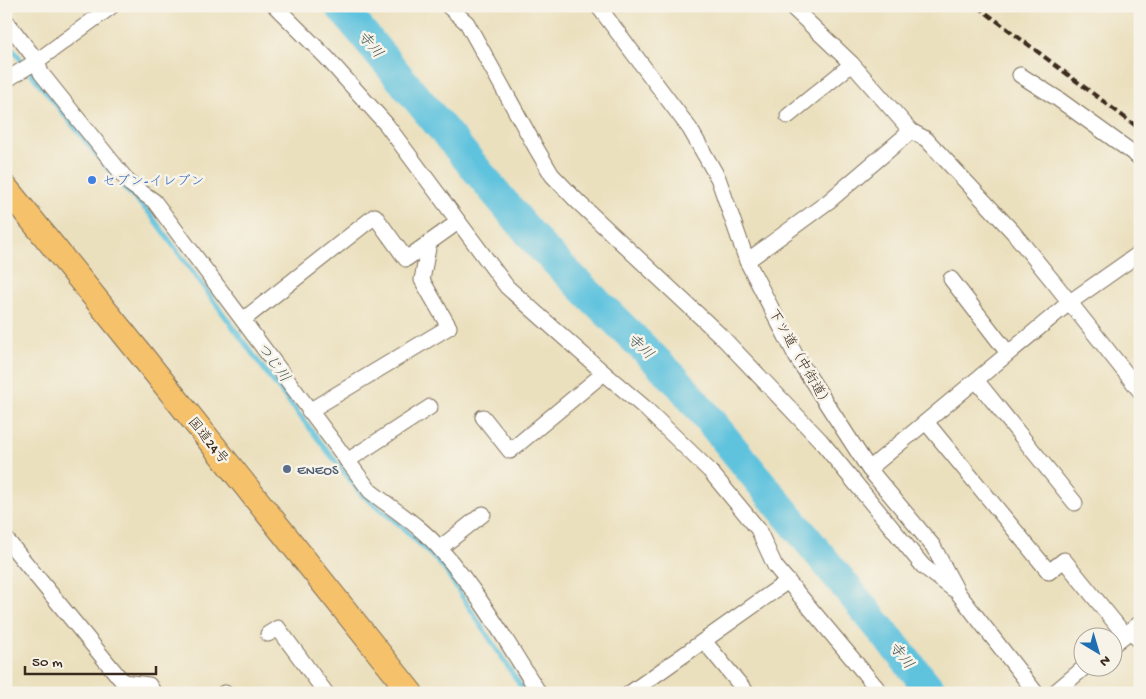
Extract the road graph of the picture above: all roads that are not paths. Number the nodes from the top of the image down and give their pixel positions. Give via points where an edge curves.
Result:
1 (112, 6) edge
2 (275, 6) edge
3 (448, 6) edge
4 (598, 6) edge
5 (791, 6) edge
6 (6, 21) edge
7 (852, 64) junction
8 (31, 65) junction
9 (1020, 76) dead end
10 (6, 80) edge
11 (788, 116) dead end
12 (911, 131) junction
13 (1140, 158) edge
14 (6, 188) edge
15 (458, 222) junction
16 (429, 243) junction
17 (1140, 252) edge
18 (747, 261) junction
19 (951, 279) dead end
20 (1070, 302) junction
21 (243, 320) junction
22 (1008, 353) junction
23 (604, 373) junction
24 (976, 380) junction
25 (1140, 391) edge
26 (430, 407) dead end
27 (309, 411) junction
28 (483, 417) dead end
29 (926, 422) junction
30 (347, 461) junction
31 (869, 469) junction
32 (1075, 503) dead end
33 (483, 514) dead end
34 (6, 539) edge
35 (440, 548) junction
36 (788, 581) junction
37 (958, 592) junction
38 (268, 634) dead end
39 (1130, 635) edge
40 (704, 641) junction
41 (1074, 676) edge
42 (401, 689) edge
43 (634, 692) edge
44 (154, 693) edge
45 (326, 693) edge
46 (539, 693) edge
47 (746, 693) edge
48 (881, 693) edge
49 (1036, 693) edge
50 (1054, 693) edge

1 - 8 street
2 - 15 street via 326,56 386,124
3 - 37 street via 467,23 552,175 722,337 820,440 923,566
4 - 18 street, 下ツ道（中街道） via 690,128 718,178
5 - 7 street
6 - 8 street
7 - 11 street
7 - 12 street
8 - 10 street
8 - 21 street via 41,72 130,184 154,201
9 - 13 street
12 - 18 street via 829,201
12 - 20 street via 926,139 1013,232
14 - 42 highway, 国道24号 via 134,346
15 - 16 street
15 - 23 street via 507,287
16 - 21 street via 406,259 375,216
16 - 27 street via 422,280 449,327
17 - 20 street
18 - 31 street, 下ツ道（中街道） via 797,358
19 - 22 street
20 - 22 street
20 - 25 street
21 - 27 street
22 - 24 street
23 - 28 street via 510,451
23 - 36 street via 644,406 710,471 758,529 775,566
24 - 29 street
24 - 32 street
26 - 30 street
27 - 30 street
29 - 31 street
29 - 39 street via 1049,572 1064,560
30 - 35 street via 370,491
31 - 37 street, 下ツ道（中街道） via 933,546
33 - 35 street
34 - 44 street via 123,682 149,685
35 - 46 street via 464,577
36 - 40 street
36 - 48 street
37 - 49 street, 下ツ道（中街道）
38 - 45 street via 278,628
40 - 43 street
40 - 47 street
41 - 50 street

